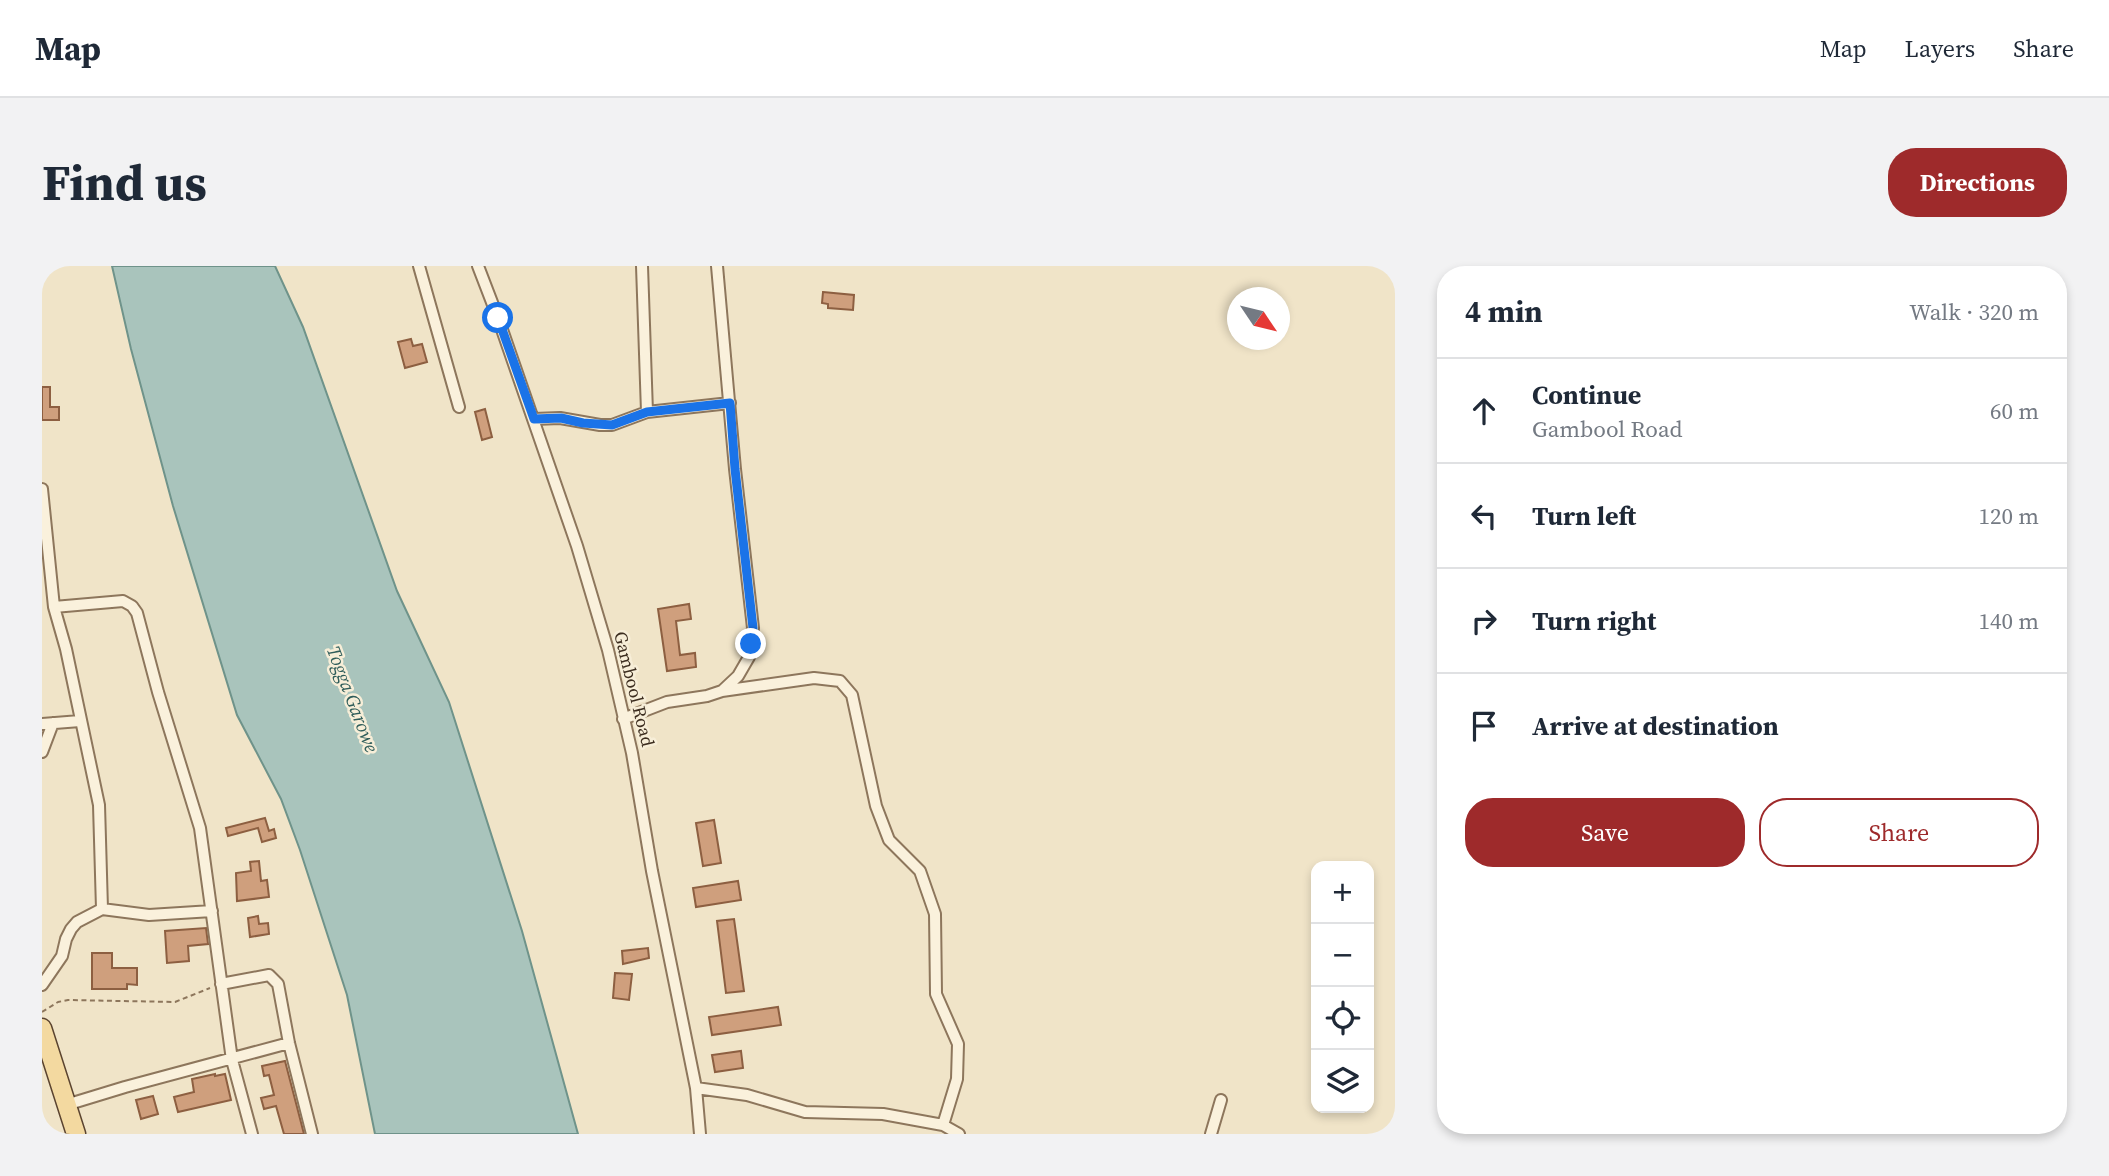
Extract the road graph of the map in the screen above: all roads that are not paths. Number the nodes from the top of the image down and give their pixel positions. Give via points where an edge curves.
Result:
1 (419, 266) edge
2 (478, 266) edge
3 (642, 266) edge
4 (717, 266) edge
5 (730, 403) junction
6 (459, 407) dead end
7 (647, 412) junction
8 (534, 419) junction
9 (42, 489) edge
10 (54, 607) junction
11 (722, 691) junction
12 (623, 719) junction
13 (80, 721) junction
14 (48, 724) edge
15 (42, 752) edge
16 (102, 909) junction
17 (212, 911) junction
18 (221, 984) junction
19 (42, 985) edge
20 (42, 1028) edge
21 (289, 1043) junction
22 (232, 1060) junction
23 (49, 1068) edge
24 (696, 1088) junction
25 (1221, 1100) dead end
26 (66, 1105) junction
27 (943, 1125) junction
28 (250, 1129) edge
29 (75, 1134) edge
30 (242, 1134) edge
31 (312, 1134) edge
32 (700, 1134) edge
33 (959, 1134) edge
34 (1211, 1134) edge

1 - 6 street
2 - 8 street, Gambool Road
3 - 7 street
4 - 5 street
5 - 7 street
5 - 11 street via 753,628 744,668
7 - 8 street via 612,425
8 - 12 street, Gambool Road via 608,650
9 - 10 street
10 - 13 street
10 - 17 street via 124,601 137,613 200,828
11 - 12 street via 667,702
11 - 27 street via 814,678 840,681 852,695 876,806 890,840 920,871 935,914 936,994 958,1044 957,1079
12 - 24 street, Gambool Road
13 - 14 street
13 - 16 street via 99,805
14 - 15 street
16 - 17 street via 149,915
16 - 19 street via 71,929 62,957
17 - 18 street
18 - 21 street via 270,975 278,984
18 - 22 street
20 - 23 main road
21 - 22 street
21 - 31 street
22 - 26 street
22 - 28 street
23 - 26 main road
24 - 27 street via 747,1095 805,1112 883,1114
24 - 32 street, Gambool Road
25 - 34 street
26 - 29 main road
27 - 33 street
28 - 30 street

